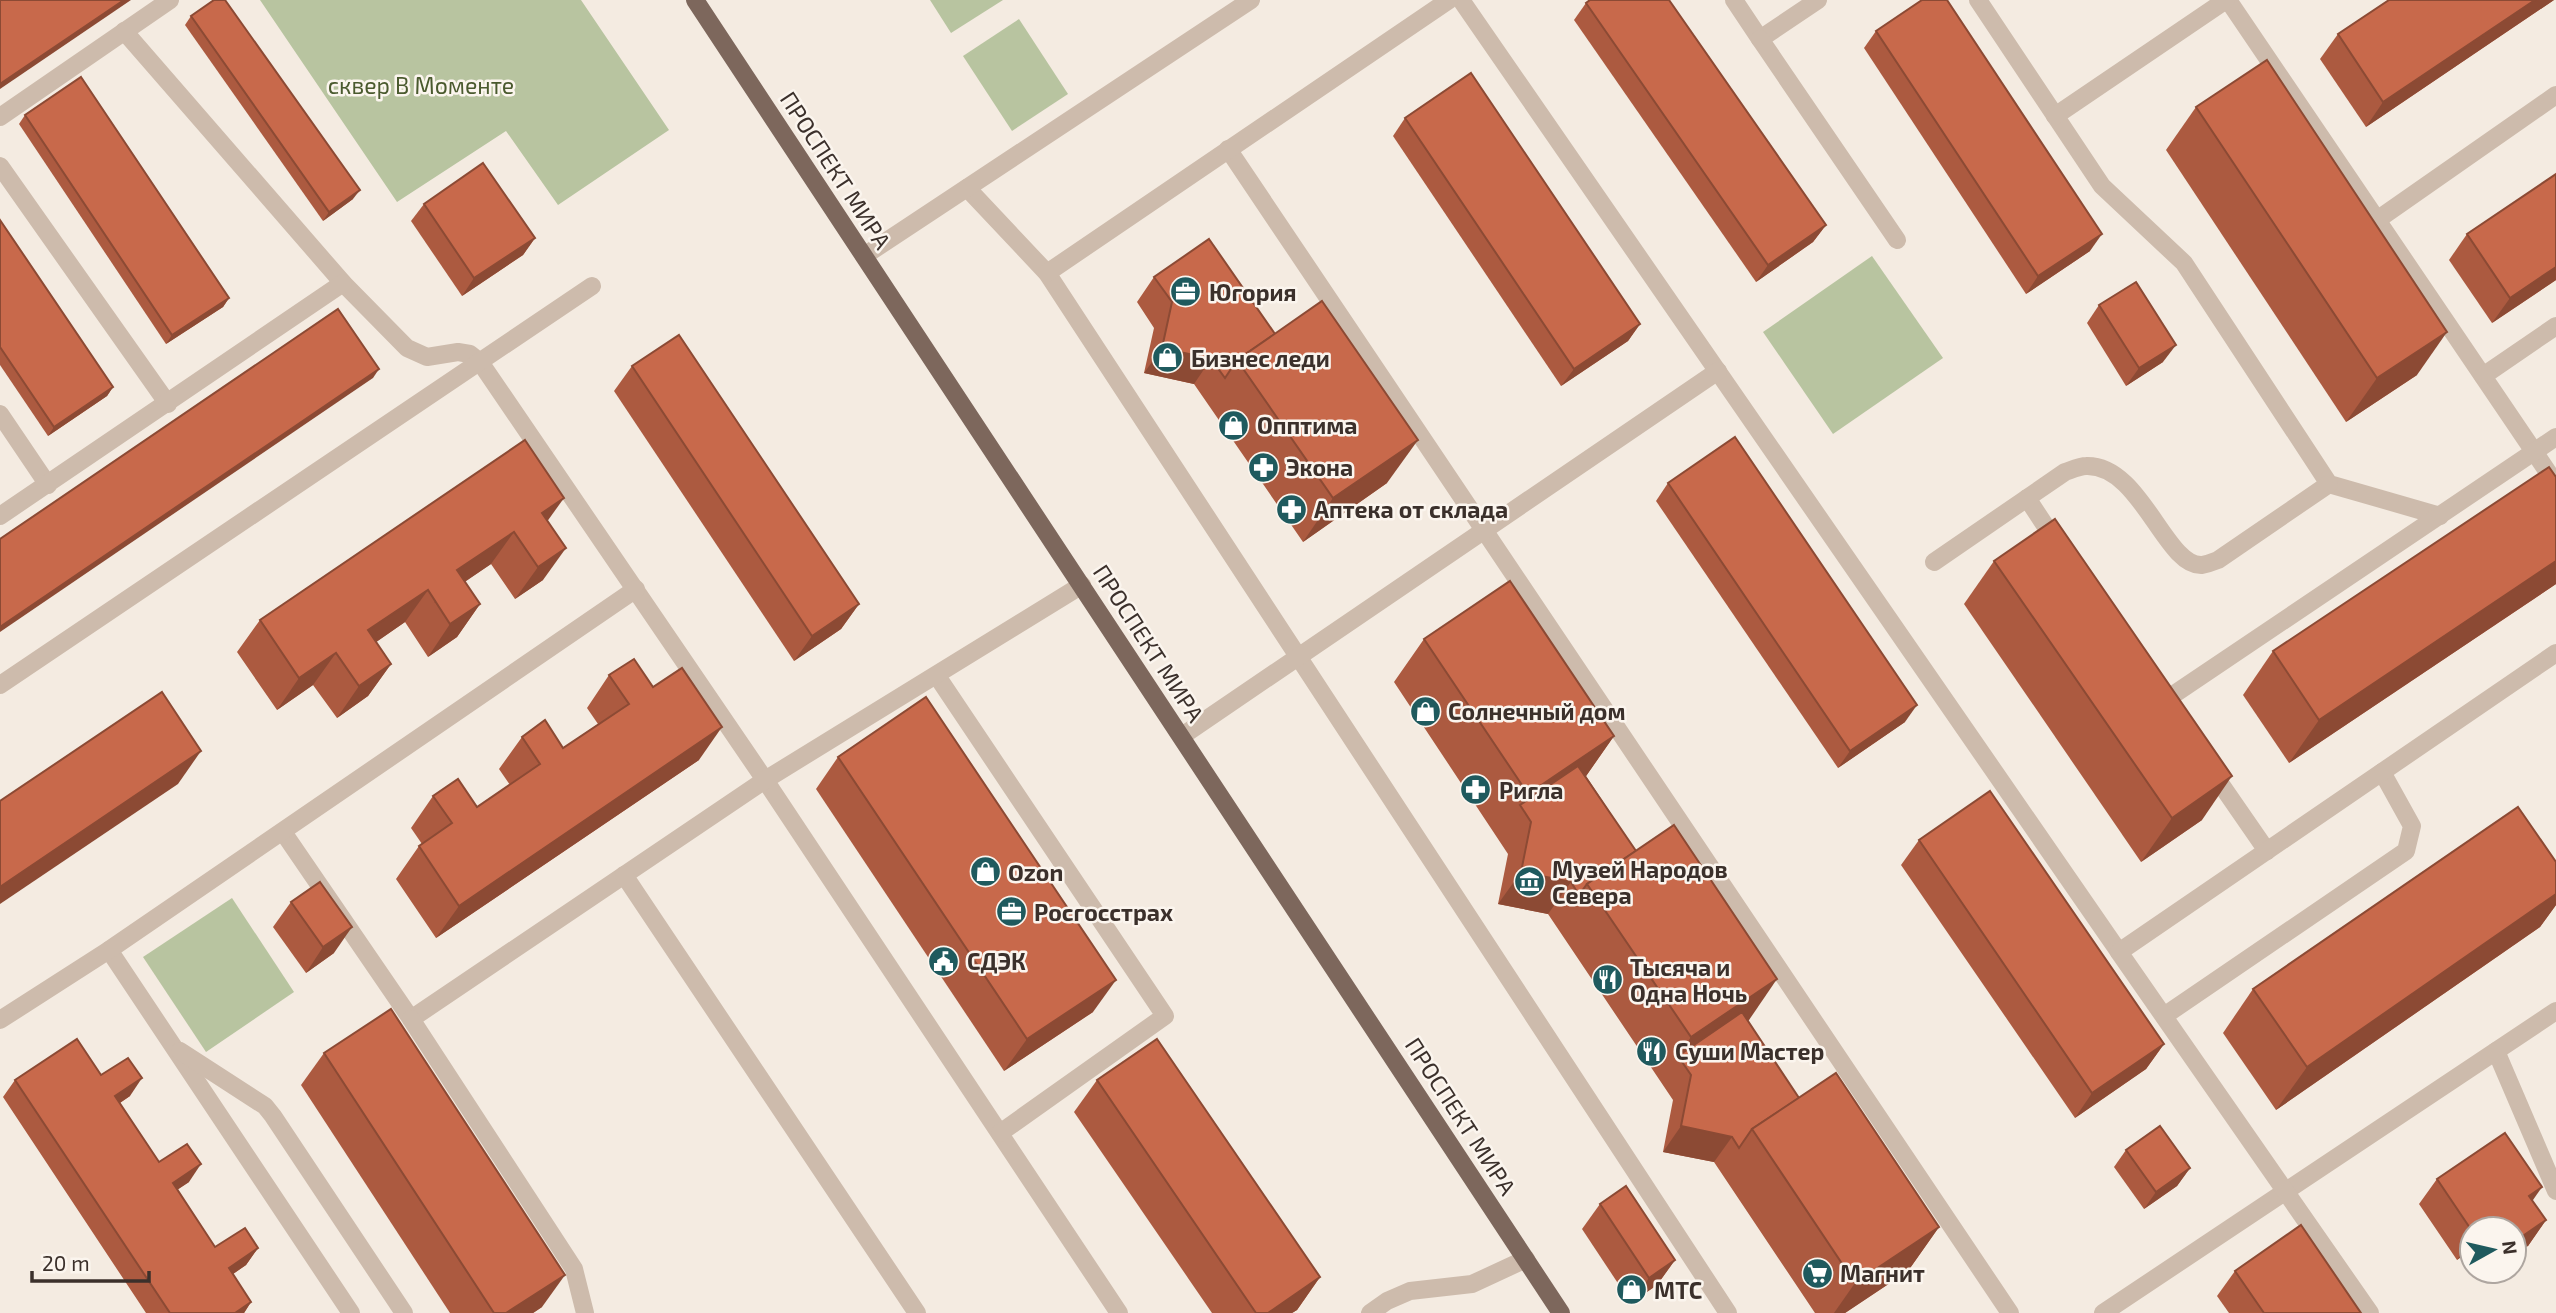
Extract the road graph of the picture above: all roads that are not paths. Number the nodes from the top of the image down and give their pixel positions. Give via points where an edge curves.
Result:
1 (170, 0) edge
2 (695, 0) edge
3 (1251, 0) edge
4 (1449, 0) edge
5 (1461, 0) edge
6 (1734, 0) edge
7 (1818, 0) edge
8 (1978, 0) edge
9 (2227, 0) edge
10 (124, 31) junction
11 (1760, 39) junction
12 (2556, 95) edge
13 (2055, 116) junction
14 (0, 117) edge
15 (1228, 149) junction
16 (0, 166) edge
17 (967, 188) junction
18 (2378, 220) junction
19 (1896, 240) dead end
20 (864, 256) junction
21 (1046, 273) junction
22 (343, 283) junction
23 (592, 286) dead end
24 (2556, 326) edge
25 (480, 362) junction
26 (1718, 371) junction
27 (2483, 376) junction
28 (168, 404) junction
29 (0, 414) edge
30 (2556, 438) edge
31 (2534, 452) junction
32 (2329, 484) junction
33 (2556, 484) edge
34 (48, 485) junction
35 (2027, 498) junction
36 (0, 516) edge
37 (2440, 516) junction
38 (1484, 529) junction
39 (2065, 555) edge
40 (1934, 562) dead end
41 (1082, 585) junction
42 (636, 589) junction
43 (2556, 653) edge
44 (1298, 659) junction
45 (937, 676) junction
46 (0, 685) edge
47 (2164, 701) edge
48 (1182, 736) junction
49 (2204, 759) edge
50 (2382, 772) junction
51 (765, 780) junction
52 (283, 832) junction
53 (2267, 851) junction
54 (624, 875) junction
55 (109, 950) junction
56 (2119, 951) junction
57 (2556, 1011) edge
58 (2164, 1016) junction
59 (411, 1019) junction
60 (0, 1020) edge
61 (174, 1047) junction
62 (2496, 1051) junction
63 (1000, 1133) junction
64 (2556, 1191) edge
65 (2285, 1192) junction
66 (1525, 1259) junction
67 (909, 1310) edge
68 (349, 1312) edge
69 (404, 1313) edge
70 (585, 1313) edge
71 (1119, 1313) edge
72 (1370, 1313) edge
73 (1561, 1313) edge
74 (1728, 1313) edge
75 (2010, 1313) edge
76 (2103, 1313) edge
77 (2370, 1313) edge

1 - 10 street
2 - 20 main road, ПРОСПЕКТ МИРА
3 - 17 street
4 - 15 street
5 - 26 street
6 - 11 street
7 - 11 street
8 - 13 street
9 - 13 street
9 - 18 street
10 - 14 street
10 - 22 street
11 - 19 street
12 - 18 street
13 - 32 street via 2102,186 2184,263
15 - 21 street
15 - 38 street
16 - 28 street
17 - 20 street
17 - 21 street
18 - 27 street
20 - 41 main road, ПРОСПЕКТ МИРА
21 - 44 street
22 - 25 street via 417,354 458,352
22 - 28 street
23 - 25 street
24 - 27 street
25 - 42 street
25 - 46 street
26 - 38 street
26 - 56 street
27 - 31 street
28 - 34 street
29 - 34 street
30 - 31 street
31 - 33 street
31 - 37 street
32 - 35 street via 2218,561 2200,565 2184,558 2136,494 2114,474 2087,466 2065,472
32 - 37 street
34 - 36 street
35 - 39 street
35 - 40 street
37 - 47 street
38 - 44 street
38 - 75 street
41 - 45 street
41 - 48 main road, ПРОСПЕКТ МИРА
42 - 51 street
42 - 52 street
43 - 50 street
44 - 48 street
44 - 74 street
45 - 51 street
45 - 63 street via 1165,1016
48 - 66 main road, ПРОСПЕКТ МИРА
49 - 53 street
50 - 53 street
50 - 58 street via 2412,826 2406,851
51 - 54 street
51 - 63 street
52 - 55 street
52 - 59 street
53 - 56 street
54 - 59 street
54 - 67 street
55 - 60 street
55 - 61 street
56 - 58 street
57 - 62 street
58 - 65 street
59 - 70 street via 574,1269
61 - 68 street
61 - 69 street via 265,1106
62 - 64 street
62 - 65 street
63 - 71 street
65 - 76 street
65 - 77 street
66 - 72 street via 1472,1284 1410,1291
66 - 73 main road, ПРОСПЕКТ МИРА

